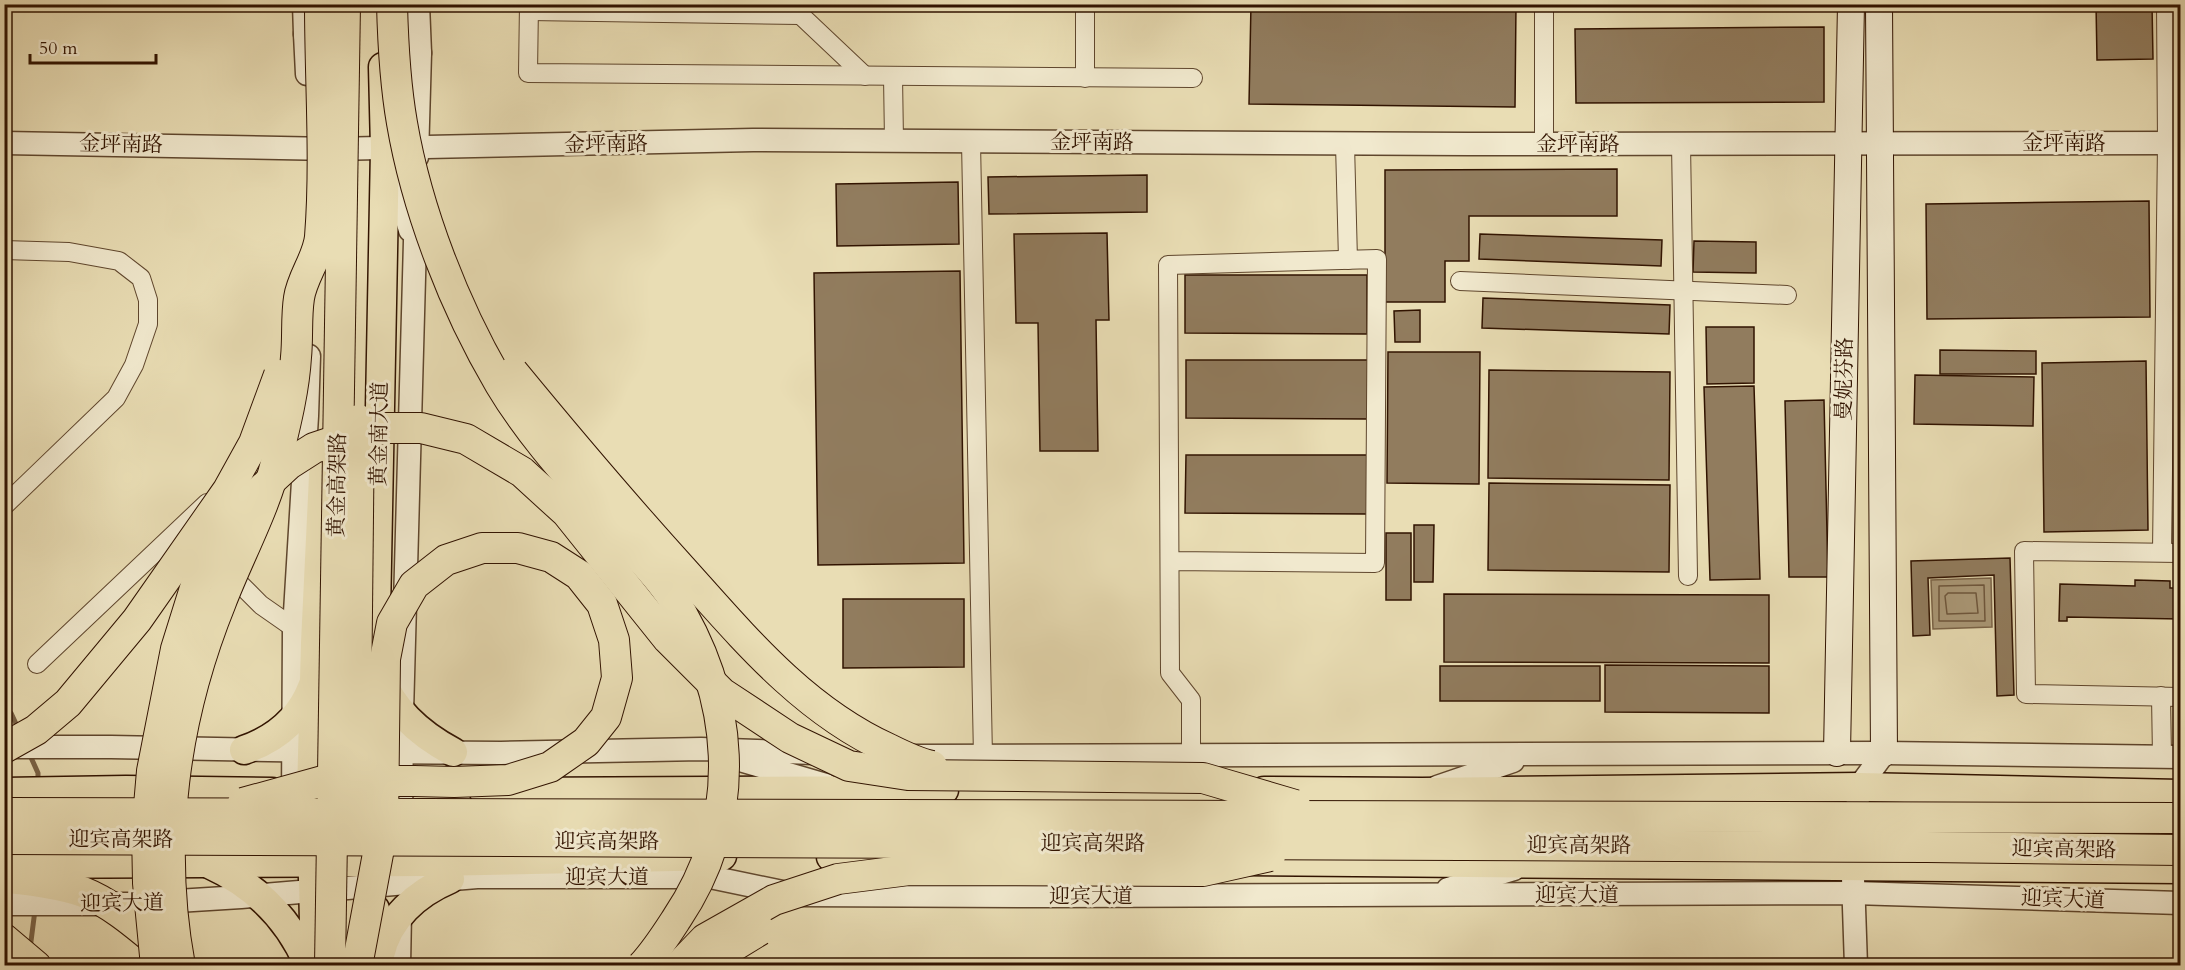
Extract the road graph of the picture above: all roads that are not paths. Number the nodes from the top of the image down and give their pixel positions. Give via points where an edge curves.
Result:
1 (304, 4) edge
2 (320, 4) edge
3 (330, 4) edge
4 (345, 4) edge
5 (364, 4) edge
6 (382, 4) edge
7 (392, 4) edge
8 (418, 4) edge
9 (1085, 4) edge
10 (1544, 4) edge
11 (1851, 4) edge
12 (1879, 4) edge
13 (2166, 4) edge
14 (529, 8) edge
15 (795, 10) edge
16 (420, 53) junction
17 (865, 76) junction
18 (893, 76) junction
19 (1085, 78) junction
20 (1193, 78) dead end
21 (894, 141) junction
22 (971, 142) junction
23 (4, 143) edge
24 (2174, 143) edge
25 (1345, 144) junction
26 (1544, 144) junction
27 (1681, 144) junction
28 (1848, 144) junction
29 (1878, 144) junction
30 (417, 148) junction
31 (321, 149) junction
32 (385, 149) junction
33 (415, 248) junction
34 (4, 250) edge
35 (1348, 260) junction
36 (445, 270) junction
37 (1460, 281) dead end
38 (1683, 291) junction
39 (1787, 295) dead end
40 (299, 297) junction
41 (317, 408) junction
42 (4, 506) edge
43 (181, 526) junction
44 (2162, 552) junction
45 (2181, 553) edge
46 (1170, 561) junction
47 (1688, 576) dead end
48 (305, 636) junction
49 (375, 663) junction
50 (37, 664) dead end
51 (314, 682) junction
52 (2161, 696) junction
53 (2181, 697) edge
54 (402, 713) junction
55 (292, 720) junction
56 (4, 747) edge
57 (701, 749) junction
58 (244, 750) junction
59 (302, 751) junction
60 (373, 752) junction
61 (402, 752) junction
62 (453, 752) junction
63 (1837, 753) junction
64 (1884, 753) junction
65 (1532, 755) junction
66 (1191, 756) junction
67 (2127, 757) junction
68 (2171, 757) edge
69 (984, 766) junction
70 (2181, 774) edge
71 (1858, 787) junction
72 (842, 789) junction
73 (4, 792) edge
74 (401, 792) junction
75 (1422, 792) junction
76 (302, 793) junction
77 (373, 793) junction
78 (2181, 794) edge
79 (2181, 810) edge
80 (4, 813) edge
81 (203, 813) junction
82 (1326, 814) junction
83 (2044, 816) junction
84 (2181, 818) edge
85 (4, 839) edge
86 (1326, 844) junction
87 (2049, 849) junction
88 (2181, 850) edge
89 (2181, 856) edge
90 (303, 862) junction
91 (207, 863) junction
92 (4, 864) edge
93 (1533, 864) junction
94 (1853, 865) junction
95 (2181, 869) edge
96 (909, 870) junction
97 (388, 874) junction
98 (4, 878) edge
99 (450, 879) junction
100 (2181, 889) edge
101 (304, 892) junction
102 (1853, 893) junction
103 (260, 896) junction
104 (1423, 896) junction
105 (2122, 901) junction
106 (2181, 903) edge
107 (4, 904) edge
108 (400, 915) junction
109 (294, 934) junction
110 (4, 939) edge
111 (36, 966) edge
112 (156, 966) edge
113 (180, 966) edge
114 (186, 966) edge
115 (292, 966) edge
116 (309, 966) edge
117 (315, 966) edge
118 (330, 966) edge
119 (355, 966) edge
120 (377, 966) edge
121 (399, 966) edge
122 (642, 966) edge
123 (679, 966) edge
124 (712, 966) edge
125 (1856, 966) edge

1 - 31 street
2 - 40 highway, bridge via 320,240
3 - 31 main road
4 - 118 highway, 黄金高架路, bridge
5 - 119 highway, 黄金高架路, bridge
6 - 32 main road, 黄金南大道
7 - 36 highway, bridge via 393,56 402,123 424,209
8 - 16 street
9 - 19 street
10 - 26 street
11 - 28 main road, 曼妮芬路
12 - 29 main road, 曼妮芬路
13 - 24 street
14 - 15 street
14 - 17 street via 528,73
15 - 17 street
16 - 30 street
16 - 32 street
17 - 18 street
18 - 19 street
18 - 21 street
19 - 20 street
21 - 22 street, 金坪南路
21 - 30 street, 金坪南路 via 753,140
22 - 25 street, 金坪南路
22 - 69 street
23 - 31 street, 金坪南路
24 - 29 street, 金坪南路
24 - 44 street
25 - 26 street, 金坪南路
25 - 35 street
26 - 27 street, 金坪南路
27 - 28 street, 金坪南路
27 - 38 street
28 - 29 street, 金坪南路
28 - 63 main road, 曼妮芬路
29 - 64 main road, 曼妮芬路
30 - 32 street, 金坪南路
30 - 33 street
31 - 32 street, 金坪南路
31 - 41 main road
31 - 41 street via 311,240
32 - 33 street
32 - 49 main road, 黄金南大道
33 - 54 street
34 - 42 street via 69,252 119,261 141,278 148,300 148,324 134,365 116,398
35 - 46 street via 1168,264
35 - 46 street via 1377,259 1375,563
36 - 69 highway, bridge via 497,352 614,494 798,692 832,718 920,763
36 - 122 highway, bridge via 470,329 501,386 547,451 669,592 701,650 716,698 724,777 718,825 707,863 688,902
37 - 38 street
38 - 39 street
38 - 47 street
40 - 56 highway, bridge via 278,380 254,443 228,490 137,620 68,704 36,730
40 - 113 highway, bridge via 296,359 276,462 195,671 183,718 169,827 170,878
41 - 43 street
41 - 48 main road
43 - 48 street via 261,605
43 - 50 street
44 - 45 street
44 - 52 street via 2024,551 2026,694
46 - 66 street via 1170,673 1191,700
48 - 51 main road
48 - 55 street
49 - 54 main road
49 - 60 main road, 黄金南大道
51 - 55 main road
51 - 59 main road
52 - 53 street
52 - 68 street
54 - 61 street
54 - 62 main road via 424,735
55 - 58 main road via 272,738
55 - 59 street
56 - 58 street
57 - 62 street
57 - 69 street
57 - 72 street
58 - 59 street
59 - 60 street
59 - 76 main road
60 - 61 street
60 - 77 main road, 黄金南大道
61 - 62 street
61 - 74 street
63 - 64 street
63 - 65 street
63 - 71 street
64 - 67 street
64 - 71 street
65 - 66 street
65 - 75 street
66 - 69 street
67 - 68 street
67 - 70 street
69 - 82 highway, bridge via 1203,778
69 - 112 highway, bridge via 908,775 849,766 790,738 722,693 668,639 567,513 522,472 466,440 421,428 384,428 314,448 289,464 237,512 196,585 176,649 152,771 148,883
71 - 75 main road
71 - 78 main road
71 - 94 street
72 - 74 main road
72 - 75 main road
73 - 76 main road
74 - 77 main road
74 - 97 street
76 - 77 main road
76 - 90 main road
77 - 97 main road, 黄金南大道
79 - 83 highway, bridge
80 - 81 highway, 迎宾高架路, bridge
81 - 82 highway, 迎宾高架路, bridge
81 - 119 highway, bridge via 322,781 380,781 391,781 414,781 454,782 508,780 550,767 586,742 606,717 617,678 614,640 602,604 579,576 551,556 518,548 482,548 446,560 414,585 392,623 385,659 383,771 383,782 383,794 383,805 383,828
82 - 83 highway, 迎宾高架路, bridge
83 - 84 highway, 迎宾高架路, bridge
85 - 86 highway, 迎宾高架路, bridge
86 - 87 highway, 迎宾高架路, bridge
86 - 96 highway, bridge via 1203,871
87 - 88 highway, 迎宾高架路, bridge
87 - 89 highway, bridge
90 - 91 main road, 迎宾大道
90 - 97 main road, 迎宾大道
90 - 101 main road
91 - 92 main road, 迎宾大道
91 - 103 main road
93 - 94 main road, 迎宾大道
93 - 97 main road, 迎宾大道 via 728,856
93 - 104 street
94 - 95 main road, 迎宾大道
94 - 102 street
96 - 123 highway, bridge via 838,879 774,900 705,939
96 - 124 highway, bridge via 776,920 724,952
97 - 99 street, 迎宾大道
97 - 101 street, 迎宾大道
97 - 108 street
97 - 120 main road, 黄金南大道
98 - 114 highway, bridge via 83,892 127,918
99 - 104 street, 迎宾大道 via 710,877 797,894
99 - 108 main road via 425,891
100 - 105 street
101 - 103 street, 迎宾大道
101 - 109 street
101 - 117 main road
102 - 104 street, 迎宾大道
102 - 105 street, 迎宾大道
102 - 125 street
103 - 107 street, 迎宾大道 via 129,904
103 - 109 main road
105 - 106 street, 迎宾大道
108 - 120 main road via 387,935
108 - 121 street
109 - 115 street
109 - 116 main road
110 - 111 highway

